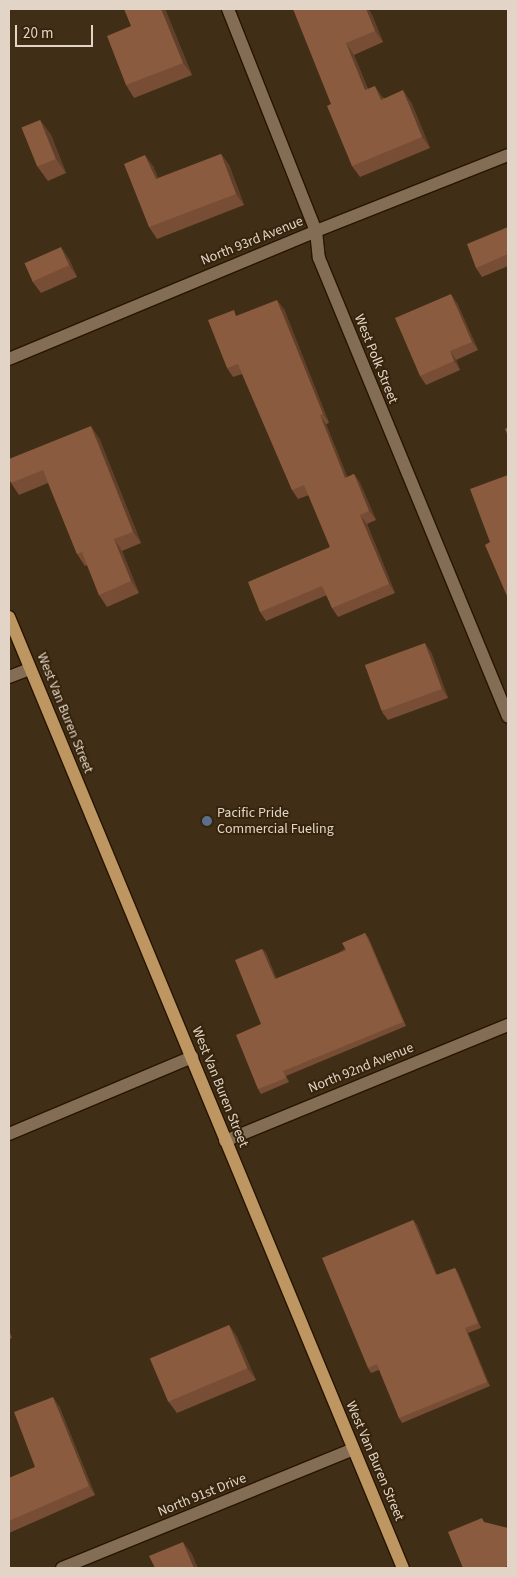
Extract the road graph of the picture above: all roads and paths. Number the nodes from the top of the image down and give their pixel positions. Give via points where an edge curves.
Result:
1 (228, 9) edge
2 (508, 155) edge
3 (316, 231) junction
4 (9, 359) edge
5 (9, 617) edge
6 (30, 669) junction
7 (9, 677) edge
8 (508, 716) edge
9 (508, 1025) edge
10 (192, 1057) junction
11 (9, 1134) edge
12 (225, 1141) junction
13 (352, 1449) junction
14 (62, 1568) edge
15 (403, 1568) edge

1 - 3 street, West Polk Street
2 - 3 street, North 93rd Avenue
3 - 4 street, North 93rd Avenue
3 - 8 street, West Polk Street via 319,258
5 - 6 main road, West Van Buren Street
6 - 7 street
6 - 10 main road, West Van Buren Street
9 - 12 street, North 92nd Avenue
10 - 11 street
10 - 12 main road, West Van Buren Street
12 - 13 main road, West Van Buren Street
13 - 14 street, North 91st Drive
13 - 15 main road, West Van Buren Street

